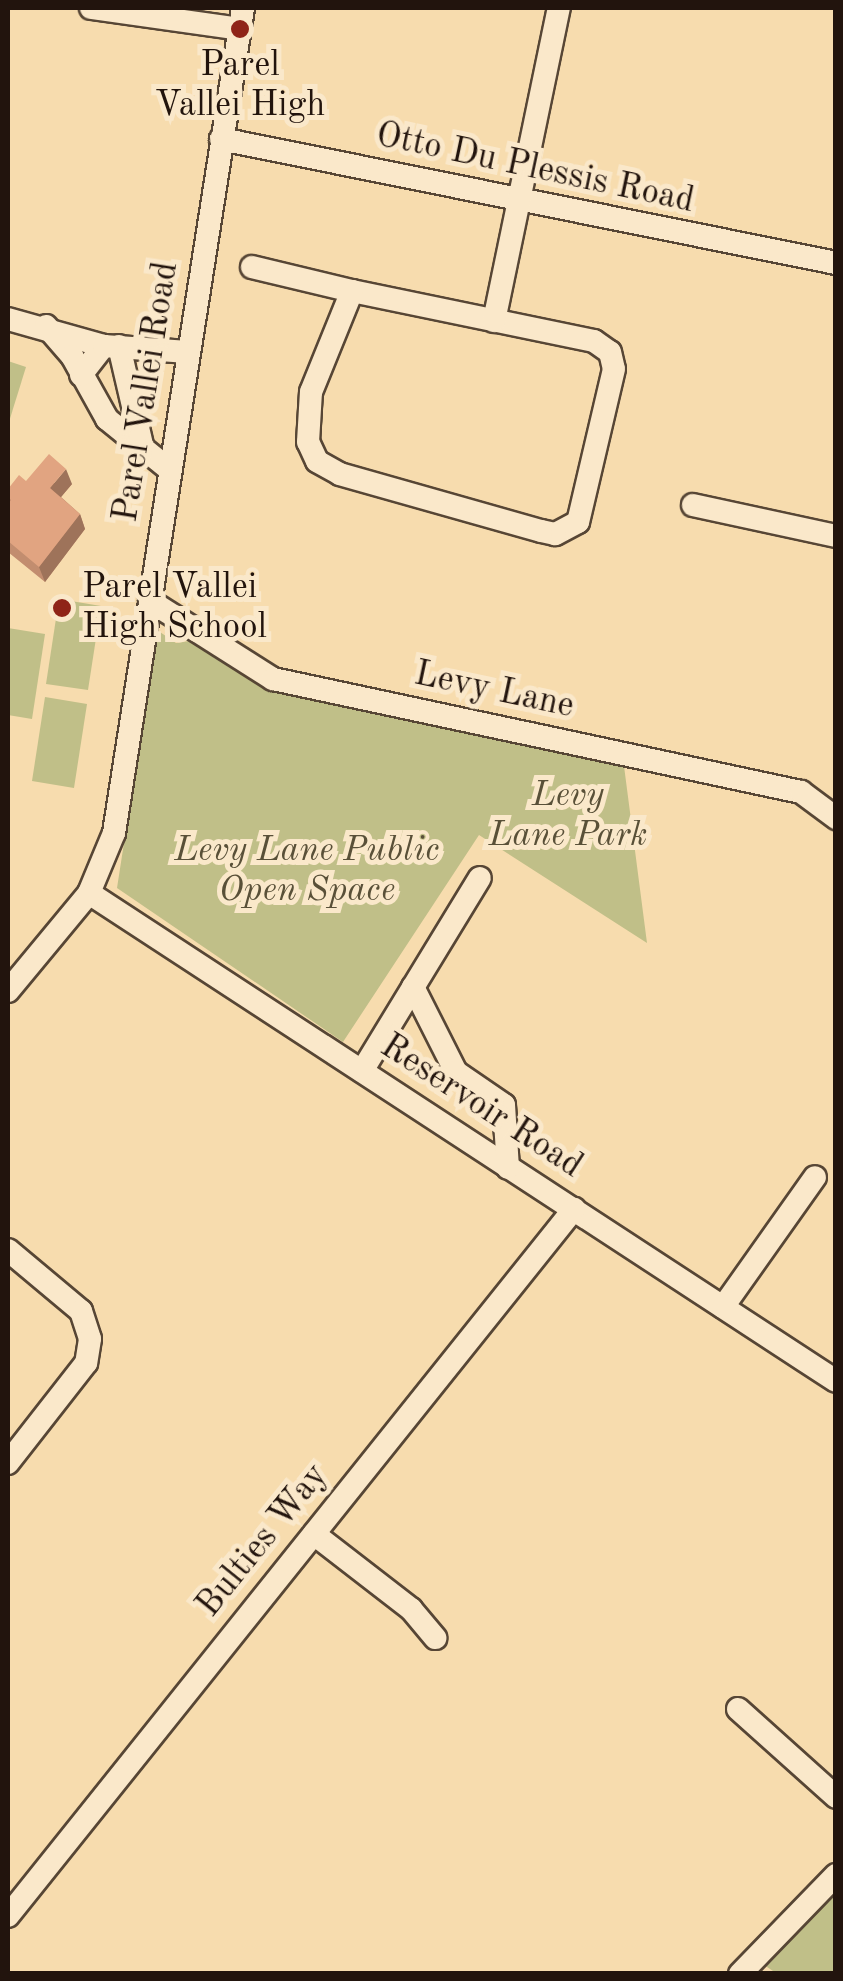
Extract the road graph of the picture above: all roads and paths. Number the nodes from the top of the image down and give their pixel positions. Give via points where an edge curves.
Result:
1 (91, 8) edge
2 (559, 8) edge
3 (241, 18) edge
4 (221, 139) junction
5 (519, 201) junction
6 (836, 264) edge
7 (252, 266) dead end
8 (352, 291) junction
9 (8, 319) edge
10 (494, 321) junction
11 (46, 326) junction
12 (112, 346) junction
13 (188, 352) junction
14 (80, 375) junction
15 (142, 446) junction
16 (170, 470) junction
17 (693, 505) dead end
18 (836, 536) edge
19 (150, 601) junction
20 (836, 818) edge
21 (480, 878) dead end
22 (89, 892) junction
23 (413, 986) junction
24 (8, 991) edge
25 (362, 1071) junction
26 (508, 1168) junction
27 (815, 1177) dead end
28 (574, 1210) junction
29 (8, 1250) edge
30 (723, 1307) junction
31 (836, 1380) edge
32 (8, 1464) edge
33 (314, 1534) junction
34 (435, 1638) dead end
35 (738, 1709) dead end
36 (836, 1797) edge
37 (836, 1875) edge
38 (8, 1916) edge
39 (740, 1974) edge

1 - 3 street
2 - 5 street
3 - 4 street, Parel Vallei Road
4 - 5 street, Otto Du Plessis Road
4 - 13 street, Parel Vallei Road
5 - 6 street, Otto Du Plessis Road
5 - 10 street
7 - 8 street
8 - 10 street
8 - 10 street via 311,392 308,442 317,461 340,474 541,531 567,531 584,510 613,359 594,341
9 - 11 street
11 - 12 street
11 - 14 street
12 - 13 street
12 - 14 street
12 - 15 street
13 - 16 street, Parel Vallei Road
14 - 15 street via 107,419
15 - 16 street
16 - 19 street, Parel Vallei Road
17 - 18 street
19 - 20 street, Levy Lane via 273,679 800,792
19 - 22 street, Parel Vallei Road via 114,833
21 - 23 street
22 - 24 street, Parel Vallei Road
22 - 25 street, Reservoir Road
23 - 25 street
23 - 26 street via 456,1072 504,1105
25 - 26 street, Reservoir Road
26 - 28 street, Reservoir Road
27 - 30 street
28 - 30 street, Reservoir Road
28 - 33 street, Bulties Way
29 - 32 street via 80,1311 90,1339 86,1364
30 - 31 street, Reservoir Road
33 - 34 street via 411,1609
33 - 38 street, Bulties Way
35 - 36 street
37 - 39 street

